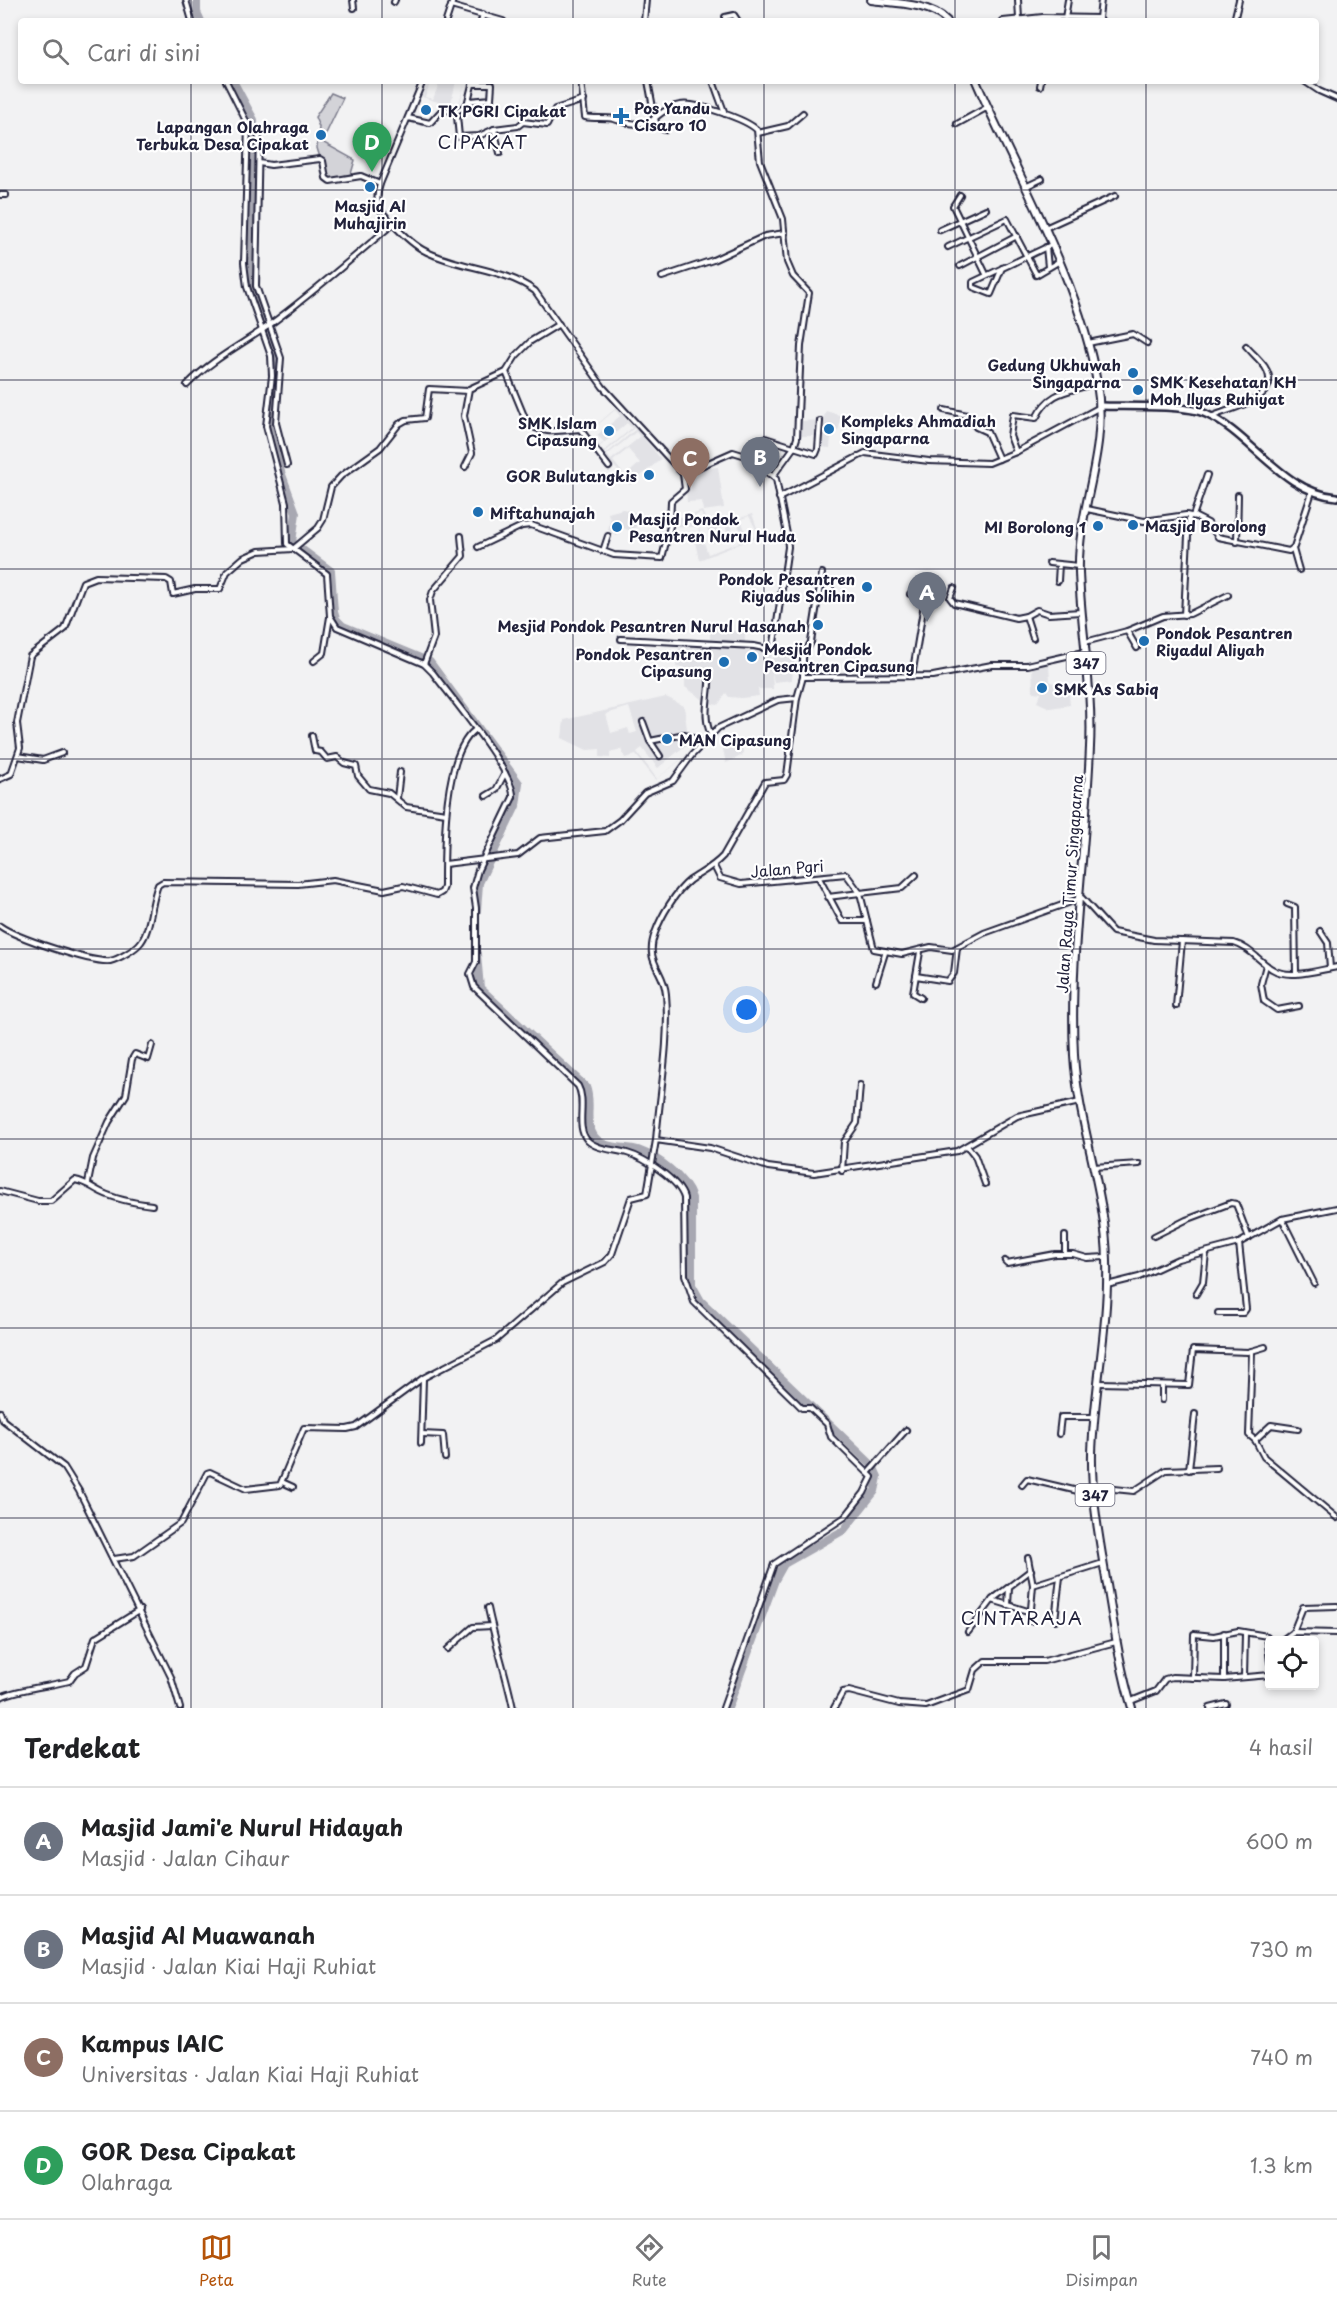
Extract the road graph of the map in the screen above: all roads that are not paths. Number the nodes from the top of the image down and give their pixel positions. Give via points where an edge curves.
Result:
1 (186, 0) edge
2 (353, 0) edge
3 (453, 0) edge
4 (646, 0) edge
5 (871, 0) edge
6 (1018, 0) edge
7 (1068, 0) edge
8 (1101, 0) edge
9 (1239, 0) edge
10 (451, 6) junction
11 (354, 8) dead end
12 (483, 14) junction
13 (191, 18) edge
14 (447, 18) edge
15 (482, 18) edge
16 (494, 18) edge
17 (644, 18) edge
18 (943, 18) edge
19 (1019, 18) edge
20 (1065, 18) edge
21 (1100, 18) edge
22 (1235, 18) edge
23 (228, 84) edge
24 (420, 84) edge
25 (473, 84) edge
26 (492, 84) edge
27 (581, 84) edge
28 (649, 84) edge
29 (714, 84) edge
30 (977, 84) edge
31 (1308, 84) edge
32 (1337, 99) edge
33 (584, 100) junction
34 (469, 101) junction
35 (988, 107) junction
36 (455, 112) junction
37 (803, 113) dead end
38 (726, 115) junction
39 (408, 118) junction
40 (655, 118) junction
41 (957, 124) dead end
42 (494, 129) junction
43 (665, 130) dead end
44 (758, 133) junction
45 (259, 134) dead end
46 (500, 153) dead end
47 (250, 157) junction
48 (258, 157) junction
49 (259, 163) junction
50 (1042, 179) dead end
51 (380, 184) junction
52 (1025, 187) junction
53 (0, 195) edge
54 (6, 195) dead end
55 (960, 195) dead end
56 (1115, 196) dead end
57 (986, 209) dead end
58 (960, 221) junction
59 (393, 224) junction
60 (1044, 229) junction
61 (940, 230) dead end
62 (785, 233) junction
63 (1017, 236) junction
64 (968, 238) junction
65 (1048, 246) junction
66 (948, 247) dead end
67 (977, 256) junction
68 (1027, 256) junction
69 (1058, 262) junction
70 (960, 266) dead end
71 (1048, 267) junction
72 (1002, 268) junction
73 (986, 274) junction
74 (662, 277) dead end
75 (559, 324) junction
76 (269, 325) junction
77 (261, 330) junction
78 (1087, 343) junction
79 (1146, 343) dead end
80 (1246, 346) dead end
81 (506, 372) junction
82 (1097, 383) junction
83 (187, 385) dead end
84 (468, 391) junction
85 (1100, 406) junction
86 (944, 410) dead end
87 (1211, 417) junction
88 (820, 421) dead end
89 (765, 438) dead end
90 (794, 447) junction
91 (1016, 452) junction
92 (999, 459) junction
93 (287, 465) dead end
94 (465, 467) dead end
95 (609, 467) dead end
96 (685, 473) junction
97 (1207, 475) dead end
98 (773, 476) junction
99 (1312, 492) junction
100 (1238, 495) dead end
101 (1337, 497) edge
102 (779, 498) junction
103 (1087, 509) junction
104 (1191, 516) junction
105 (461, 536) dead end
106 (608, 536) dead end
107 (1238, 542) junction
108 (478, 547) dead end
109 (292, 549) junction
110 (1293, 549) junction
111 (603, 551) junction
112 (1049, 564) dead end
113 (1059, 564) junction
114 (1079, 566) junction
115 (1299, 570) dead end
116 (822, 573) dead end
117 (1058, 581) dead end
118 (821, 585) junction
119 (954, 588) dead end
120 (831, 589) dead end
121 (910, 594) dead end
122 (1228, 595) dead end
123 (1081, 612) junction
124 (1184, 615) junction
125 (330, 616) junction
126 (1026, 616) junction
127 (1128, 631) junction
128 (1033, 638) dead end
129 (621, 639) dead end
130 (1083, 642) junction
131 (1137, 648) dead end
132 (773, 650) junction
133 (1084, 652) junction
134 (803, 657) junction
135 (314, 662) dead end
136 (424, 663) junction
137 (709, 672) dead end
138 (912, 675) junction
139 (803, 677) junction
140 (797, 698) junction
141 (643, 722) dead end
142 (475, 730) junction
143 (711, 735) junction
144 (312, 736) dead end
145 (650, 741) junction
146 (703, 743) junction
147 (62, 753) dead end
148 (18, 756) junction
149 (660, 756) dead end
150 (400, 772) dead end
151 (506, 773) junction
152 (0, 779) edge
153 (486, 796) dead end
154 (396, 799) junction
155 (446, 813) junction
156 (484, 860) junction
157 (445, 864) junction
158 (714, 866) junction
159 (916, 875) dead end
160 (819, 878) junction
161 (860, 893) junction
162 (828, 897) junction
163 (1078, 898) junction
164 (1287, 904) dead end
165 (867, 921) junction
166 (0, 926) edge
167 (1320, 931) dead end
168 (1182, 941) junction
169 (957, 948) junction
170 (920, 952) junction
171 (885, 953) junction
172 (1266, 965) junction
173 (1337, 967) edge
174 (1330, 968) junction
175 (1296, 973) junction
176 (916, 976) junction
177 (876, 982) dead end
178 (921, 998) dead end
179 (1176, 1006) dead end
180 (1299, 1006) dead end
181 (152, 1045) dead end
182 (860, 1086) dead end
183 (1080, 1102) junction
184 (656, 1140) junction
185 (968, 1146) junction
186 (1139, 1164) dead end
187 (652, 1166) junction
188 (1092, 1167) junction
189 (842, 1171) junction
190 (88, 1183) junction
191 (985, 1184) dead end
192 (0, 1191) edge
193 (152, 1205) dead end
194 (1337, 1208) edge
195 (1282, 1219) junction
196 (1065, 1236) dead end
197 (1154, 1236) dead end
198 (1249, 1238) junction
199 (1239, 1243) junction
200 (1206, 1253) junction
201 (1065, 1254) junction
202 (1107, 1257) junction
203 (1005, 1261) dead end
204 (1107, 1282) junction
205 (1314, 1284) dead end
206 (1196, 1294) dead end
207 (1218, 1313) dead end
208 (1265, 1347) dead end
209 (1252, 1351) junction
210 (423, 1378) junction
211 (1098, 1383) junction
212 (1162, 1386) junction
213 (1162, 1400) dead end
214 (0, 1412) edge
215 (1195, 1414) dead end
216 (1095, 1417) junction
217 (2, 1421) edge
218 (1298, 1429) dead end
219 (906, 1430) dead end
220 (422, 1434) junction
221 (1059, 1434) dead end
222 (1255, 1440) junction
223 (421, 1443) dead end
224 (445, 1458) dead end
225 (1217, 1468) dead end
226 (1189, 1470) junction
227 (870, 1471) junction
228 (282, 1482) junction
229 (1022, 1485) dead end
230 (293, 1487) dead end
231 (1094, 1487) junction
232 (1337, 1518) edge
233 (1028, 1558) dead end
234 (114, 1559) junction
235 (1104, 1563) junction
236 (1031, 1570) junction
237 (1060, 1577) junction
238 (1033, 1585) junction
239 (1009, 1587) junction
240 (992, 1600) junction
241 (1008, 1605) junction
242 (1337, 1606) edge
243 (488, 1608) dead end
244 (140, 1611) junction
245 (1031, 1612) junction
246 (1055, 1620) dead end
247 (1030, 1621) dead end
248 (492, 1626) junction
249 (968, 1632) dead end
250 (1293, 1632) junction
251 (1224, 1633) junction
252 (1337, 1633) edge
253 (1245, 1634) junction
254 (1267, 1636) edge
255 (1288, 1636) edge
256 (1117, 1642) junction
257 (448, 1649) dead end
258 (1265, 1675) edge
259 (1244, 1677) junction
260 (1193, 1678) junction
261 (1224, 1679) junction
262 (0, 1698) edge
263 (1226, 1704) dead end
264 (1131, 1705) edge
265 (180, 1708) edge
266 (513, 1708) edge
267 (723, 1708) edge
268 (834, 1708) edge
269 (1210, 1708) edge

1 - 13 street
2 - 11 street
3 - 10 street
4 - 17 street
5 - 18 main road via 924,9
6 - 19 street
7 - 20 street
8 - 21 street
9 - 22 street
10 - 12 street
10 - 14 street
12 - 15 street
12 - 16 street
23 - 47 street via 246,118
24 - 39 street
25 - 34 street
26 - 34 street via 491,99
27 - 33 street
28 - 40 street
29 - 38 street
30 - 35 main road, Jalan Raya Timur Singaparna / 347
31 - 32 street
33 - 40 street via 586,118 627,124
33 - 42 street via 555,109 547,125 523,122
34 - 36 street via 464,109
35 - 41 street
35 - 52 main road, Jalan Raya Timur Singaparna / 347
36 - 39 street via 441,111 430,123
36 - 42 street via 461,138
37 - 44 street via 788,126
38 - 40 street via 682,104
38 - 44 street
39 - 51 street
40 - 43 street via 657,127
42 - 46 street
44 - 62 street via 760,161
45 - 48 street
47 - 48 street
47 - 77 street via 244,263 247,288
48 - 49 street
49 - 51 street via 320,159 330,181 361,176
49 - 76 street via 255,264 260,303
50 - 52 street
51 - 59 street via 376,204
52 - 60 main road, Jalan Raya Timur Singaparna / 347
53 - 54 street
55 - 58 street via 953,206
56 - 60 street
57 - 58 street
58 - 61 street
58 - 64 street
59 - 75 street via 427,252 520,280 535,291
59 - 76 street
60 - 65 main road, Jalan Raya Timur Singaparna / 347
62 - 74 street via 765,236
62 - 90 street via 787,262 810,299 801,346 801,397
63 - 64 street via 1008,219
63 - 67 street
63 - 68 street
64 - 66 street
64 - 67 street
65 - 68 street
65 - 69 main road, Jalan Raya Timur Singaparna / 347
65 - 71 street
67 - 70 street
67 - 73 street
68 - 71 street via 1035,273
68 - 72 street
69 - 71 street
69 - 78 main road, Jalan Raya Timur Singaparna / 347
72 - 73 street
72 - 73 street via 991,294 972,284
75 - 81 street via 531,341
75 - 96 street via 603,387
76 - 77 street
76 - 93 street via 281,358 276,429
77 - 83 street via 215,360
77 - 109 street via 272,364 268,442 286,503 286,540
78 - 79 street via 1133,334
78 - 82 main road, Jalan Raya Timur Singaparna / 347
80 - 87 street via 1265,368 1266,389 1258,399
81 - 84 street
81 - 95 street via 520,411 530,426 558,432 580,429
82 - 85 main road, Jalan Raya Timur Singaparna / 347
82 - 91 street via 1054,396 1042,405 1036,418 1013,415 1010,436
84 - 94 street via 464,416 472,453
84 - 109 street via 429,389 425,418 399,424 380,448 341,476 328,494 318,528
85 - 87 main road via 1199,412
85 - 91 street
85 - 103 main road, Jalan Raya Timur Singaparna / 347 via 1100,441
86 - 92 street via 967,416 987,432
87 - 99 main road
88 - 90 street via 816,454
89 - 90 street
90 - 98 street
91 - 92 street
92 - 102 street via 989,463 958,463 865,453
96 - 98 street via 733,452 746,456
96 - 111 street via 685,489 671,501 662,558 617,556
97 - 104 street
98 - 102 street
99 - 101 main road
99 - 110 street
100 - 107 street
102 - 132 street via 789,547
103 - 104 street via 1144,520
103 - 114 main road, Jalan Raya Timur Singaparna / 347
104 - 107 street via 1208,523 1218,537
104 - 124 street
105 - 136 street via 463,556 430,600 434,637
106 - 111 street
107 - 110 street via 1276,550
108 - 111 street via 531,525
109 - 125 street via 327,574
109 - 148 street via 259,551 243,558 227,572 220,589 173,594 171,582 166,579 86,579 65,629 32,652 28,661 17,719
110 - 115 street
112 - 113 street
113 - 114 street
113 - 117 street
114 - 123 main road, Jalan Raya Timur Singaparna / 347
116 - 118 street
118 - 120 street
118 - 134 street via 811,642
119 - 126 street via 950,598 954,603 1006,617
121 - 138 street via 925,598
122 - 124 street
123 - 126 street via 1049,614 1037,610
123 - 130 main road, Jalan Raya Timur Singaparna / 347
124 - 127 street via 1163,616
125 - 135 street via 324,653
125 - 136 street via 341,630
126 - 128 street
127 - 130 street
127 - 131 street
129 - 132 street
130 - 133 main road, Jalan Raya Timur Singaparna / 347
132 - 134 street
133 - 138 street via 1027,665 992,665
133 - 163 main road, Jalan Raya Timur Singaparna / 347 via 1090,745
134 - 139 street
136 - 142 street
137 - 143 street via 704,706
138 - 139 street
139 - 140 street
140 - 143 street via 778,700 722,725
140 - 158 street via 787,775 784,780 765,782
141 - 145 street
142 - 151 street
142 - 155 street via 456,760
143 - 146 street
144 - 154 street via 316,751 327,759 337,757 356,766 367,788 386,791
145 - 146 street via 685,734
145 - 149 street
146 - 156 street via 673,781 645,793 609,829 536,839 524,853
147 - 148 street via 43,760
148 - 152 street via 11,774
150 - 154 street
151 - 153 street via 496,790
151 - 156 street via 513,797
154 - 155 street via 409,808
155 - 157 street
156 - 157 street
156 - 187 street via 473,888 476,962 470,975 474,987 578,1086 583,1098 583,1133 588,1140 598,1147 628,1153
157 - 166 street via 443,889 437,895 403,886 384,890 333,880 298,884 163,882 153,897 143,939 136,948 111,961 52,948
158 - 160 street, Jalan Pgri via 720,878 741,884
158 - 184 street via 684,886 656,932 652,946 652,961 666,992
159 - 161 street via 902,888
160 - 161 street, Jalan Pgri via 846,874
160 - 162 street
161 - 162 street
161 - 165 street
162 - 165 street via 842,921
163 - 168 street via 1087,900 1113,932
163 - 169 street via 984,933
163 - 183 main road, Jalan Raya Timur Singaparna / 347 via 1072,1017
164 - 175 street via 1295,907
165 - 171 street via 871,944 876,951
167 - 174 street via 1328,943
168 - 172 street via 1242,945
168 - 179 street
169 - 170 street via 949,951 931,947
169 - 176 street via 954,973 948,981
170 - 171 street
170 - 176 street
171 - 177 street
172 - 175 street via 1278,972
172 - 180 street via 1260,984 1264,1002 1277,1010
173 - 174 street
174 - 175 street
176 - 178 street via 913,993
181 - 190 street via 148,1059 135,1054 132,1059 126,1095 108,1122 93,1158
182 - 189 street via 857,1123 844,1142
183 - 185 street via 1017,1116
183 - 188 main road, Jalan Raya Timur Singaparna / 347
184 - 187 street
184 - 189 street via 711,1148 791,1171
185 - 189 street via 945,1154
185 - 191 street
186 - 188 street
187 - 210 street via 647,1194 631,1198 609,1259 556,1288 496,1340
187 - 227 street via 674,1181 682,1192 686,1275 694,1302 791,1399 802,1408 810,1408 827,1424 831,1437
188 - 202 main road, Jalan Raya Timur Singaparna / 347
190 - 192 street via 73,1180 60,1195 46,1202
190 - 193 street via 137,1205
194 - 195 street
195 - 198 street
195 - 205 street
196 - 201 street
197 - 198 street via 1231,1203 1236,1204
198 - 199 street
199 - 200 street
199 - 207 street via 1246,1309 1243,1313
200 - 204 street via 1178,1259 1139,1278
200 - 206 street via 1203,1282
201 - 202 street
201 - 203 street
202 - 204 main road, Jalan Raya Timur Singaparna / 347
204 - 211 main road, Jalan Raya Timur Singaparna / 347
208 - 209 street
209 - 212 street via 1193,1350 1191,1384
209 - 222 street via 1248,1430
210 - 220 street
210 - 228 street via 352,1428 304,1428
211 - 212 street
211 - 216 main road, Jalan Raya Timur Singaparna / 347
212 - 213 street
214 - 217 street
215 - 226 street
216 - 221 street via 1061,1417
216 - 231 main road, Jalan Raya Timur Singaparna / 347
217 - 234 street via 64,1467
218 - 222 street via 1271,1425
219 - 227 street
220 - 223 street
220 - 224 street via 443,1435
222 - 232 street via 1264,1457
225 - 226 street
226 - 231 street via 1166,1470 1134,1491
227 - 267 street via 871,1483 845,1517 774,1564
228 - 230 street
228 - 234 street via 246,1489 207,1473 181,1522 134,1556
229 - 231 street via 1028,1479 1078,1491
231 - 235 main road, Jalan Raya Timur Singaparna / 347
233 - 236 street
234 - 244 street
235 - 237 street
235 - 256 main road, Jalan Raya Timur Singaparna / 347
236 - 238 street
236 - 239 street
237 - 238 street
237 - 246 street
238 - 245 street
239 - 240 street
239 - 241 street
240 - 241 street
240 - 249 street
241 - 245 street
242 - 250 street via 1303,1607
243 - 248 street
244 - 262 street via 95,1638 86,1666 69,1681
244 - 265 street via 171,1677
245 - 247 street
248 - 257 street via 473,1627
248 - 266 street
250 - 252 street
250 - 255 street
251 - 253 street
251 - 260 street via 1194,1634
251 - 261 street
253 - 254 street
253 - 259 street
256 - 264 main road, Jalan Raya Timur Singaparna / 347
256 - 268 street via 1044,1661 985,1661 975,1670 969,1690 930,1706 899,1704 849,1691 838,1697
258 - 259 street
259 - 261 street
260 - 261 street
260 - 264 street via 1165,1679 1156,1691
263 - 269 street

